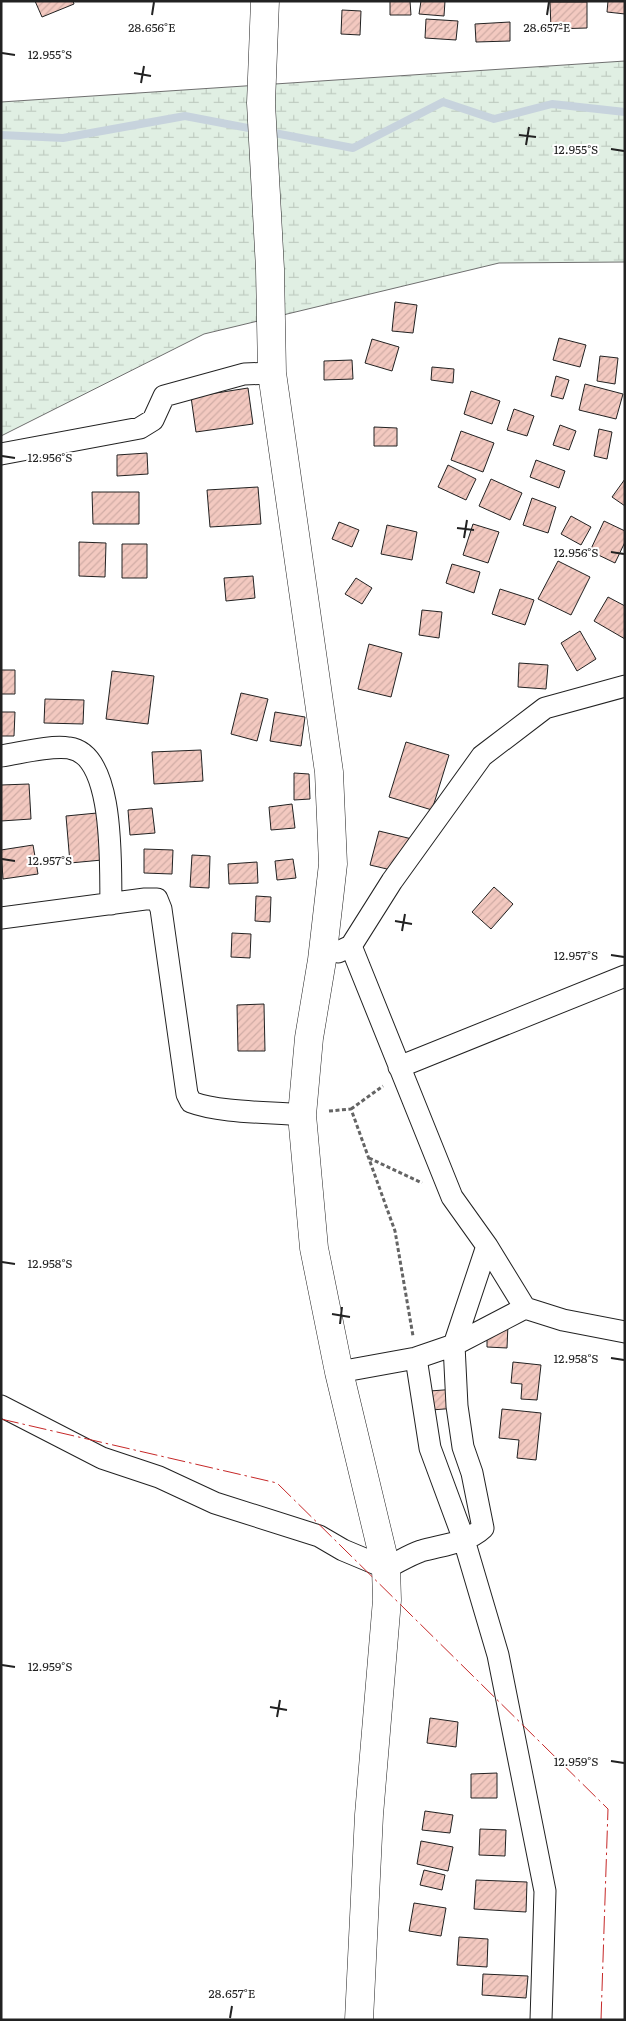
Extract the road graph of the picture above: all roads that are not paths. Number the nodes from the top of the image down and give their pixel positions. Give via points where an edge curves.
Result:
1 (265, 1) edge
2 (272, 373) junction
3 (1, 454) edge
4 (625, 686) edge
5 (1, 756) edge
6 (111, 904) junction
7 (1, 918) edge
8 (351, 946) junction
9 (322, 960) junction
10 (625, 976) edge
11 (399, 1067) junction
12 (302, 1115) junction
13 (487, 1246) junction
14 (526, 1308) junction
15 (625, 1332) edge
16 (454, 1345) junction
17 (416, 1358) junction
18 (339, 1372) junction
19 (1, 1406) edge
20 (464, 1540) junction
21 (386, 1568) junction
22 (359, 2020) edge
23 (542, 2020) edge

1 - 2 street via 261,103
2 - 3 street via 244,374 164,396 153,420 140,428
2 - 9 street via 329,772 332,864
4 - 8 street via 546,708 482,756 392,881
5 - 6 street via 60,748 83,753 99,777 107,808
6 - 7 street
6 - 12 street via 157,899 187,1094 191,1102
8 - 9 street
8 - 11 street
9 - 12 street via 309,1038
10 - 11 street
11 - 13 street via 452,1197
12 - 18 street via 314,1248
13 - 14 street
13 - 16 street
14 - 15 street via 563,1320
14 - 16 street
16 - 17 street
16 - 20 street via 460,1431 483,1528
17 - 18 street
17 - 20 street via 430,1448
18 - 21 street
19 - 21 street via 102,1458 159,1477 224,1506 319,1536
20 - 21 street via 419,1552
20 - 23 street via 498,1655 546,1891
21 - 22 street via 387,1600 369,1815

